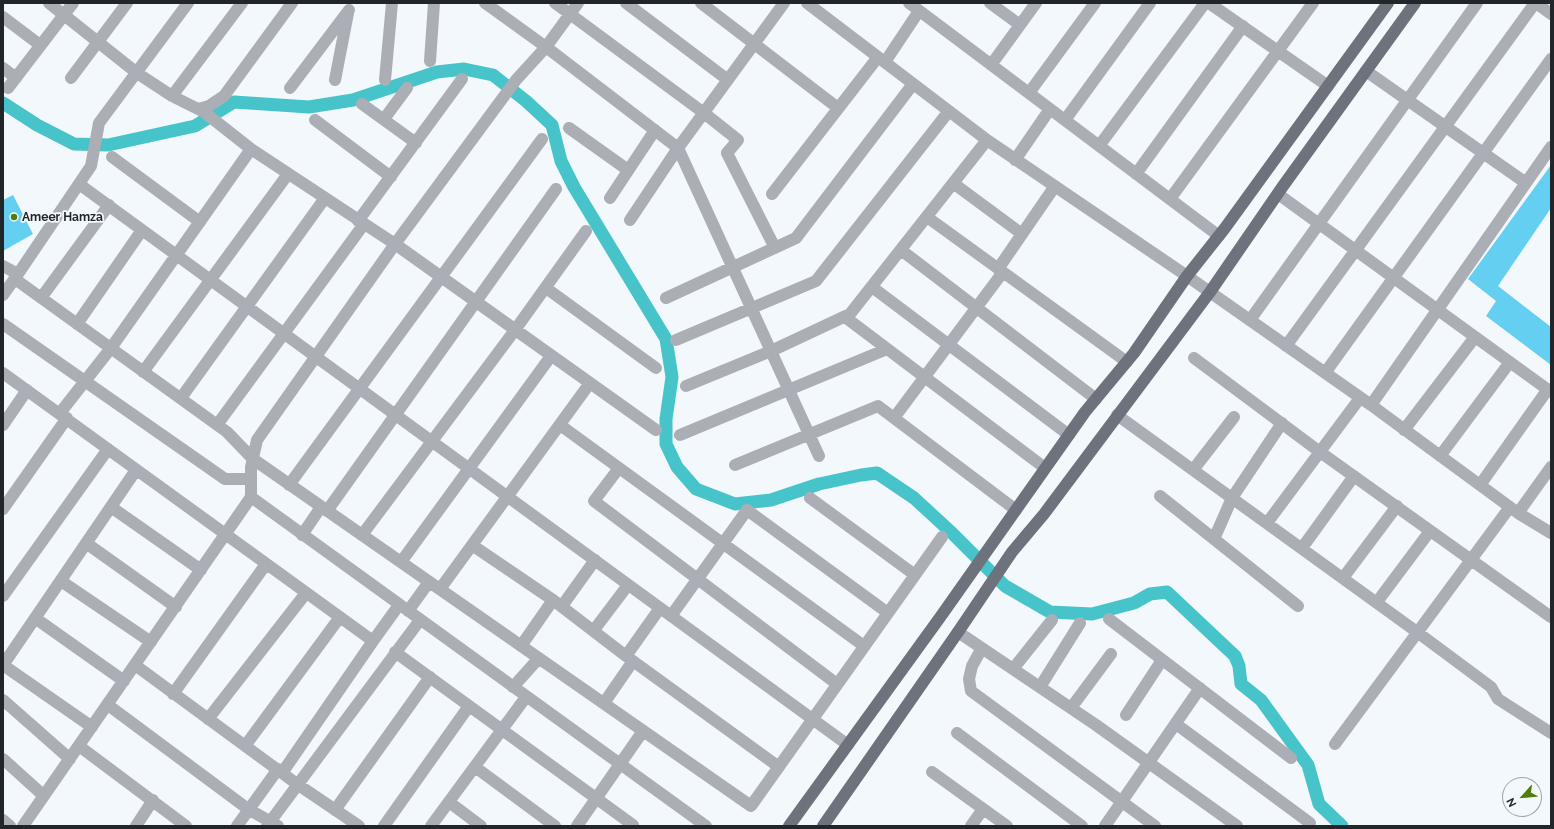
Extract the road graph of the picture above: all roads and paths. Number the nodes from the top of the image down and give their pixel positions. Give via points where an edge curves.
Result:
1 (49, 3) edge
2 (73, 3) edge
3 (127, 3) edge
4 (188, 3) edge
5 (242, 3) edge
6 (292, 3) edge
7 (392, 3) edge
8 (434, 3) edge
9 (485, 3) edge
10 (555, 3) edge
11 (578, 3) edge
12 (626, 3) edge
13 (701, 3) edge
14 (784, 3) edge
15 (807, 3) edge
16 (909, 3) edge
17 (990, 3) edge
18 (1036, 3) edge
19 (1095, 3) edge
20 (1150, 3) edge
21 (1205, 3) edge
22 (1209, 3) edge
23 (1388, 3) edge
24 (1415, 3) edge
25 (1477, 3) edge
26 (1535, 3) edge
27 (1307, 5) edge
28 (349, 6) edge
29 (919, 11) junction
30 (64, 14) junction
31 (570, 14) junction
32 (1551, 14) edge
33 (3, 17) edge
34 (1020, 25) junction
35 (1243, 26) junction
36 (98, 42) junction
37 (754, 44) junction
38 (40, 45) junction
39 (546, 47) junction
40 (1278, 51) junction
41 (1551, 59) edge
42 (881, 60) junction
43 (430, 61) dead end
44 (991, 65) junction
45 (3, 68) edge
46 (1366, 71) junction
47 (137, 73) junction
48 (16, 78) junction
49 (71, 78) dead end
50 (462, 79) dead end
51 (335, 80) dead end
52 (385, 80) dead end
53 (728, 80) junction
54 (914, 84) junction
55 (1328, 86) junction
56 (8, 88) dead end
57 (290, 88) dead end
58 (408, 88) dead end
59 (1029, 93) junction
60 (172, 96) junction
61 (1408, 100) junction
62 (362, 104) dead end
63 (838, 108) junction
64 (1050, 109) junction
65 (201, 110) junction
66 (949, 111) junction
67 (704, 113) junction
68 (315, 120) dead end
69 (384, 120) junction
70 (1065, 120) junction
71 (1446, 127) junction
72 (568, 128) dead end
73 (655, 130) junction
74 (542, 139) dead end
75 (987, 140) junction
76 (416, 142) junction
77 (1099, 146) junction
78 (1551, 147) edge
79 (678, 148) junction
80 (251, 149) junction
81 (1483, 153) junction
82 (112, 157) dead end
83 (1016, 160) junction
84 (628, 170) junction
85 (288, 174) junction
86 (1136, 174) junction
87 (390, 176) junction
88 (953, 183) junction
89 (1526, 183) junction
90 (79, 184) junction
91 (1055, 186) junction
92 (556, 189) dead end
93 (772, 194) dead end
94 (1278, 194) junction
95 (325, 198) junction
96 (610, 198) dead end
97 (1170, 199) junction
98 (109, 205) junction
99 (927, 217) junction
100 (630, 220) dead end
101 (200, 222) junction
102 (361, 222) junction
103 (1319, 224) junction
104 (142, 230) junction
105 (586, 231) dead end
106 (1022, 234) junction
107 (1219, 236) junction
108 (396, 244) junction
109 (775, 248) junction
110 (901, 250) junction
111 (1356, 251) junction
112 (177, 255) junction
113 (3, 266) edge
114 (733, 268) junction
115 (1000, 270) junction
116 (1188, 276) junction
117 (17, 277) junction
118 (441, 278) junction
119 (1393, 278) junction
120 (210, 280) junction
121 (872, 287) junction
122 (546, 288) junction
123 (1210, 292) junction
124 (3, 295) edge
125 (41, 298) junction
126 (666, 298) dead end
127 (475, 302) junction
128 (247, 306) junction
129 (752, 308) junction
130 (976, 308) junction
131 (1438, 309) junction
132 (844, 317) junction
133 (1250, 320) junction
134 (3, 324) edge
135 (78, 324) junction
136 (515, 330) junction
137 (284, 334) junction
138 (1476, 337) junction
139 (676, 340) dead end
140 (949, 345) junction
141 (1286, 346) junction
142 (111, 348) junction
143 (887, 349) junction
144 (771, 351) junction
145 (551, 356) junction
146 (316, 357) junction
147 (1194, 358) dead end
148 (1127, 362) junction
149 (1510, 362) junction
150 (656, 368) dead end
151 (143, 372) junction
152 (3, 373) edge
153 (1325, 373) junction
154 (924, 377) junction
155 (85, 382) junction
156 (590, 384) junction
157 (686, 386) dead end
158 (359, 389) junction
159 (27, 390) junction
160 (789, 390) junction
161 (1549, 390) edge
162 (180, 398) junction
163 (1360, 398) junction
164 (1096, 399) junction
165 (1371, 405) junction
166 (64, 415) junction
167 (395, 415) junction
168 (1116, 415) junction
169 (1234, 417) dead end
170 (894, 418) junction
171 (1282, 424) junction
172 (3, 425) edge
173 (217, 425) junction
174 (560, 425) junction
175 (656, 430) dead end
176 (1404, 430) junction
177 (809, 434) junction
178 (680, 435) dead end
179 (1069, 435) junction
180 (432, 442) junction
181 (108, 449) junction
182 (1320, 452) junction
183 (819, 456) dead end
184 (1440, 456) junction
185 (253, 459) junction
186 (735, 465) dead end
187 (1551, 467) edge
188 (619, 468) junction
189 (1046, 468) junction
190 (469, 469) junction
191 (136, 470) junction
192 (1193, 470) junction
193 (1354, 476) junction
194 (251, 479) junction
195 (289, 485) junction
196 (1480, 485) junction
197 (1160, 496) dead end
198 (251, 497) junction
199 (507, 497) junction
200 (810, 498) dead end
201 (1232, 498) junction
202 (111, 506) junction
203 (1396, 506) junction
204 (3, 509) edge
205 (324, 509) junction
206 (1016, 510) junction
207 (1514, 510) junction
208 (1267, 523) junction
209 (1430, 531) junction
210 (1551, 533) edge
211 (226, 534) junction
212 (302, 535) junction
213 (362, 535) junction
214 (942, 537) dead end
215 (1214, 539) junction
216 (86, 543) junction
217 (723, 544) junction
218 (472, 545) junction
219 (1302, 548) junction
220 (595, 560) junction
221 (1471, 560) junction
222 (401, 562) junction
223 (266, 564) junction
224 (201, 570) junction
225 (915, 575) junction
226 (1343, 578) junction
227 (698, 579) junction
228 (61, 581) junction
229 (429, 582) junction
230 (628, 585) junction
231 (440, 589) junction
232 (306, 593) junction
233 (3, 596) edge
234 (1377, 602) junction
235 (558, 603) junction
236 (1298, 606) dead end
237 (176, 607) junction
238 (404, 608) junction
239 (660, 608) junction
240 (888, 613) junction
241 (671, 616) junction
242 (340, 617) junction
243 (1551, 617) edge
244 (35, 618) junction
245 (420, 620) junction
246 (1052, 620) dead end
247 (1109, 620) dead end
248 (1080, 623) dead end
249 (594, 630) junction
250 (958, 632) junction
251 (1417, 632) junction
252 (373, 641) junction
253 (151, 642) junction
254 (521, 646) junction
255 (864, 646) junction
256 (982, 648) junction
257 (395, 652) junction
258 (1111, 654) dead end
259 (539, 658) junction
260 (629, 658) junction
261 (1162, 660) junction
262 (3, 665) edge
263 (135, 665) junction
264 (1013, 670) junction
265 (430, 677) junction
266 (124, 681) junction
267 (838, 684) junction
268 (513, 687) junction
269 (1040, 687) junction
270 (1200, 688) junction
271 (173, 694) junction
272 (526, 697) junction
273 (3, 700) edge
274 (604, 703) junction
275 (108, 705) junction
276 (469, 706) junction
277 (1071, 708) junction
278 (1126, 714) dead end
279 (208, 719) junction
280 (813, 719) junction
281 (1176, 724) junction
282 (92, 727) junction
283 (502, 730) junction
284 (643, 731) junction
285 (957, 733) dead end
286 (1551, 733) edge
287 (1335, 744) dead end
288 (848, 745) junction
289 (78, 746) junction
290 (245, 746) junction
291 (1292, 758) dead end
292 (3, 759) edge
293 (70, 759) junction
294 (1149, 763) junction
295 (621, 765) junction
296 (475, 767) junction
297 (779, 767) junction
298 (280, 771) junction
299 (932, 772) dead end
300 (297, 784) junction
301 (44, 796) junction
302 (596, 799) junction
303 (153, 800) junction
304 (449, 802) junction
305 (1122, 802) junction
306 (248, 809) junction
307 (983, 809) junction
308 (335, 810) junction
309 (3, 820) edge
310 (1310, 823) dead end
311 (272, 824) edge
312 (183, 825) edge
313 (10, 826) edge
314 (23, 826) edge
315 (136, 826) edge
316 (237, 826) edge
317 (359, 826) edge
318 (384, 826) edge
319 (431, 826) edge
320 (481, 826) edge
321 (555, 826) edge
322 (577, 826) edge
323 (633, 826) edge
324 (706, 826) edge
325 (789, 826) edge
326 (823, 826) edge
327 (971, 826) edge
328 (1007, 826) edge
329 (1082, 826) edge
330 (1105, 826) edge
331 (1155, 826) edge
332 (1237, 826) edge

1 - 30 street
2 - 30 street
3 - 36 street
4 - 47 street
5 - 60 street
6 - 65 street via 224,96
7 - 52 street
8 - 43 street
9 - 39 street
10 - 31 street
11 - 31 street
12 - 53 street
13 - 37 street
14 - 37 street
15 - 42 street
16 - 29 street
17 - 34 street
18 - 34 street
19 - 59 street
20 - 70 street
21 - 77 street
22 - 35 street
23 - 55 main road
24 - 46 main road
25 - 61 street
26 - 32 street
26 - 71 street
27 - 40 street
28 - 51 street
28 - 57 street
29 - 42 street
29 - 44 street
30 - 36 street
30 - 38 street
31 - 39 street
31 - 67 street
33 - 38 street
34 - 44 street
35 - 40 street
35 - 86 street
36 - 47 street
36 - 49 street
37 - 53 street
37 - 63 street
38 - 48 street
39 - 73 street
39 - 108 street via 516,80
40 - 55 street
40 - 97 street
41 - 81 street
42 - 54 street
42 - 63 street
44 - 59 street
45 - 48 street
46 - 61 street
46 - 94 main road
47 - 60 street
47 - 90 street via 99,123 91,166
48 - 56 street
50 - 76 street
53 - 67 street
54 - 66 street
54 - 109 street via 796,238
55 - 107 main road
58 - 69 street
59 - 64 street
60 - 65 street
61 - 71 street
61 - 103 street
62 - 69 street
63 - 93 street
64 - 70 street
64 - 83 street
65 - 80 street
66 - 75 street
66 - 129 street via 816,281
67 - 79 street
67 - 109 street via 738,140 727,153
68 - 87 street
69 - 76 street
70 - 77 street
71 - 81 street
71 - 111 street
72 - 84 street
73 - 79 street
73 - 84 street
74 - 118 street
75 - 83 street
75 - 88 street
76 - 87 street
77 - 86 street
78 - 89 street
79 - 100 street
79 - 114 street
80 - 85 street
80 - 101 street
81 - 89 street
81 - 119 street
82 - 101 street
83 - 91 street
84 - 96 street
85 - 95 street
85 - 120 street
86 - 97 street
87 - 102 street
88 - 99 street
88 - 106 street
89 - 131 street
90 - 98 street
90 - 117 street
91 - 106 street
91 - 116 street
92 - 127 street
94 - 103 street
94 - 123 main road
95 - 102 street
95 - 128 street
97 - 107 street
98 - 104 street
98 - 125 street
99 - 110 street
99 - 115 street
101 - 112 street
102 - 108 street
102 - 137 street
103 - 111 street
103 - 133 street
104 - 112 street
104 - 135 street
105 - 122 street
106 - 115 street
107 - 116 main road
108 - 118 street
108 - 146 street
109 - 114 street
110 - 121 street
110 - 130 street
111 - 119 street
111 - 141 street
112 - 120 street
112 - 142 street
113 - 117 street
114 - 126 street
114 - 129 street
115 - 130 street
115 - 148 street
116 - 123 street
116 - 148 main road
117 - 124 street
117 - 125 street
118 - 127 street
118 - 158 street
119 - 131 street
119 - 153 street
120 - 128 street
120 - 151 street
121 - 132 street via 850,314
121 - 140 street
122 - 136 street
122 - 150 street
123 - 133 street
123 - 168 main road
125 - 135 street
127 - 136 street
127 - 167 street
128 - 137 street
128 - 162 street
129 - 139 street
129 - 144 street
130 - 140 street
130 - 164 street
131 - 138 street
131 - 165 street
132 - 143 street
132 - 144 street
133 - 141 street
134 - 155 street
135 - 142 street
136 - 145 street
136 - 180 street
137 - 146 street
137 - 173 street
138 - 149 street
138 - 176 street
140 - 154 street
140 - 179 street
141 - 153 street
142 - 151 street
142 - 155 street
143 - 154 street
143 - 160 street
144 - 157 street
144 - 160 street
145 - 156 street
145 - 190 street
146 - 158 street
146 - 185 street via 257,440
147 - 171 street
148 - 164 main road
149 - 161 street
149 - 184 street
151 - 162 street
152 - 159 street
153 - 163 street
154 - 170 street
154 - 189 street
155 - 166 street
155 - 194 street via 225,479
156 - 174 street
156 - 175 street
158 - 167 street
158 - 195 street
159 - 166 street
159 - 172 street
160 - 177 street
160 - 178 street
161 - 196 street
162 - 173 street
163 - 165 street
163 - 182 street
164 - 179 main road
165 - 176 street
166 - 181 street
166 - 204 street
167 - 180 street
167 - 205 street
168 - 192 street
168 - 250 main road via 1044,514 1012,552
169 - 192 street
170 - 177 street via 878,406
170 - 206 street
171 - 182 street
171 - 201 street
173 - 185 street
174 - 188 street
174 - 199 street
176 - 184 street
177 - 183 street
177 - 186 street
179 - 189 main road
180 - 190 street
180 - 213 street
181 - 191 street
181 - 233 street
182 - 193 street
182 - 208 street
184 - 196 street
185 - 194 street
185 - 195 street
187 - 207 street
188 - 217 street
188 - 227 street via 594,501
189 - 206 main road
190 - 199 street
190 - 222 street
191 - 202 street
191 - 211 street
192 - 201 street
193 - 203 street
193 - 219 street
194 - 198 street
195 - 205 street
196 - 207 street
197 - 215 street
198 - 211 street
198 - 212 street
199 - 218 street
199 - 220 street
200 - 225 street
201 - 208 street
201 - 215 street
202 - 216 street
202 - 224 street
203 - 209 street
203 - 226 street
205 - 212 street
205 - 213 street
206 - 288 main road
207 - 210 street
207 - 221 street
208 - 219 street
209 - 221 street
209 - 234 street
211 - 223 street
211 - 224 street
212 - 238 street
213 - 222 street
214 - 225 street
215 - 236 street
216 - 228 street
216 - 237 street
217 - 227 street
217 - 240 street via 747,510
217 - 255 street
218 - 231 street
218 - 235 street
219 - 226 street
220 - 230 street
220 - 235 street
221 - 243 street
221 - 251 street
222 - 229 street
223 - 232 street
223 - 271 street
224 - 237 street
225 - 240 street
226 - 234 street
227 - 241 street
227 - 267 street
228 - 244 street
228 - 253 street
229 - 231 street
229 - 238 street
230 - 239 street
230 - 249 street
231 - 254 street
232 - 242 street
232 - 279 street
234 - 251 street
235 - 249 street
235 - 254 street
237 - 253 street
238 - 245 street
238 - 252 street
239 - 241 street
239 - 260 street
240 - 255 street
241 - 280 street
242 - 252 street
242 - 290 street
244 - 262 street
244 - 266 street
245 - 257 street
245 - 268 street
246 - 264 street
247 - 261 street
248 - 269 street
249 - 260 street
250 - 256 street
250 - 326 main road
251 - 286 street via 1491,687 1498,699
251 - 287 street
252 - 298 street
253 - 263 street
254 - 259 street
255 - 267 street
256 - 264 street
256 - 305 street via 972,666 969,679 972,691
257 - 265 street
257 - 300 street
258 - 277 street
259 - 268 street
259 - 274 street
260 - 274 street
260 - 297 street
261 - 270 street
261 - 278 street
262 - 282 street
263 - 266 street
263 - 271 street
264 - 269 street
265 - 276 street
265 - 308 street
266 - 275 street
267 - 280 street
268 - 272 street
269 - 277 street
270 - 281 street
270 - 291 street
271 - 279 street
272 - 283 street
272 - 295 street
273 - 293 street
274 - 284 street
275 - 282 street
275 - 306 street
276 - 283 street
276 - 318 street
277 - 294 street
279 - 290 street
280 - 288 street
280 - 297 street
281 - 294 street
281 - 310 street
282 - 289 street
283 - 296 street
283 - 302 street
284 - 295 street
284 - 297 street via 751,806
285 - 329 street
288 - 325 main road
289 - 293 street
289 - 303 street
290 - 298 street
292 - 301 street
293 - 301 street
294 - 305 street
294 - 332 street
295 - 302 street
295 - 324 street
296 - 304 street
296 - 321 street
298 - 300 street
298 - 306 street
299 - 307 street
300 - 308 street
300 - 311 street
301 - 314 street
302 - 322 street
302 - 323 street
303 - 312 street
303 - 315 street
304 - 319 street
304 - 320 street
305 - 330 street
305 - 331 street
306 - 311 street
306 - 316 street
307 - 327 street
307 - 328 street
308 - 317 street
309 - 313 street

